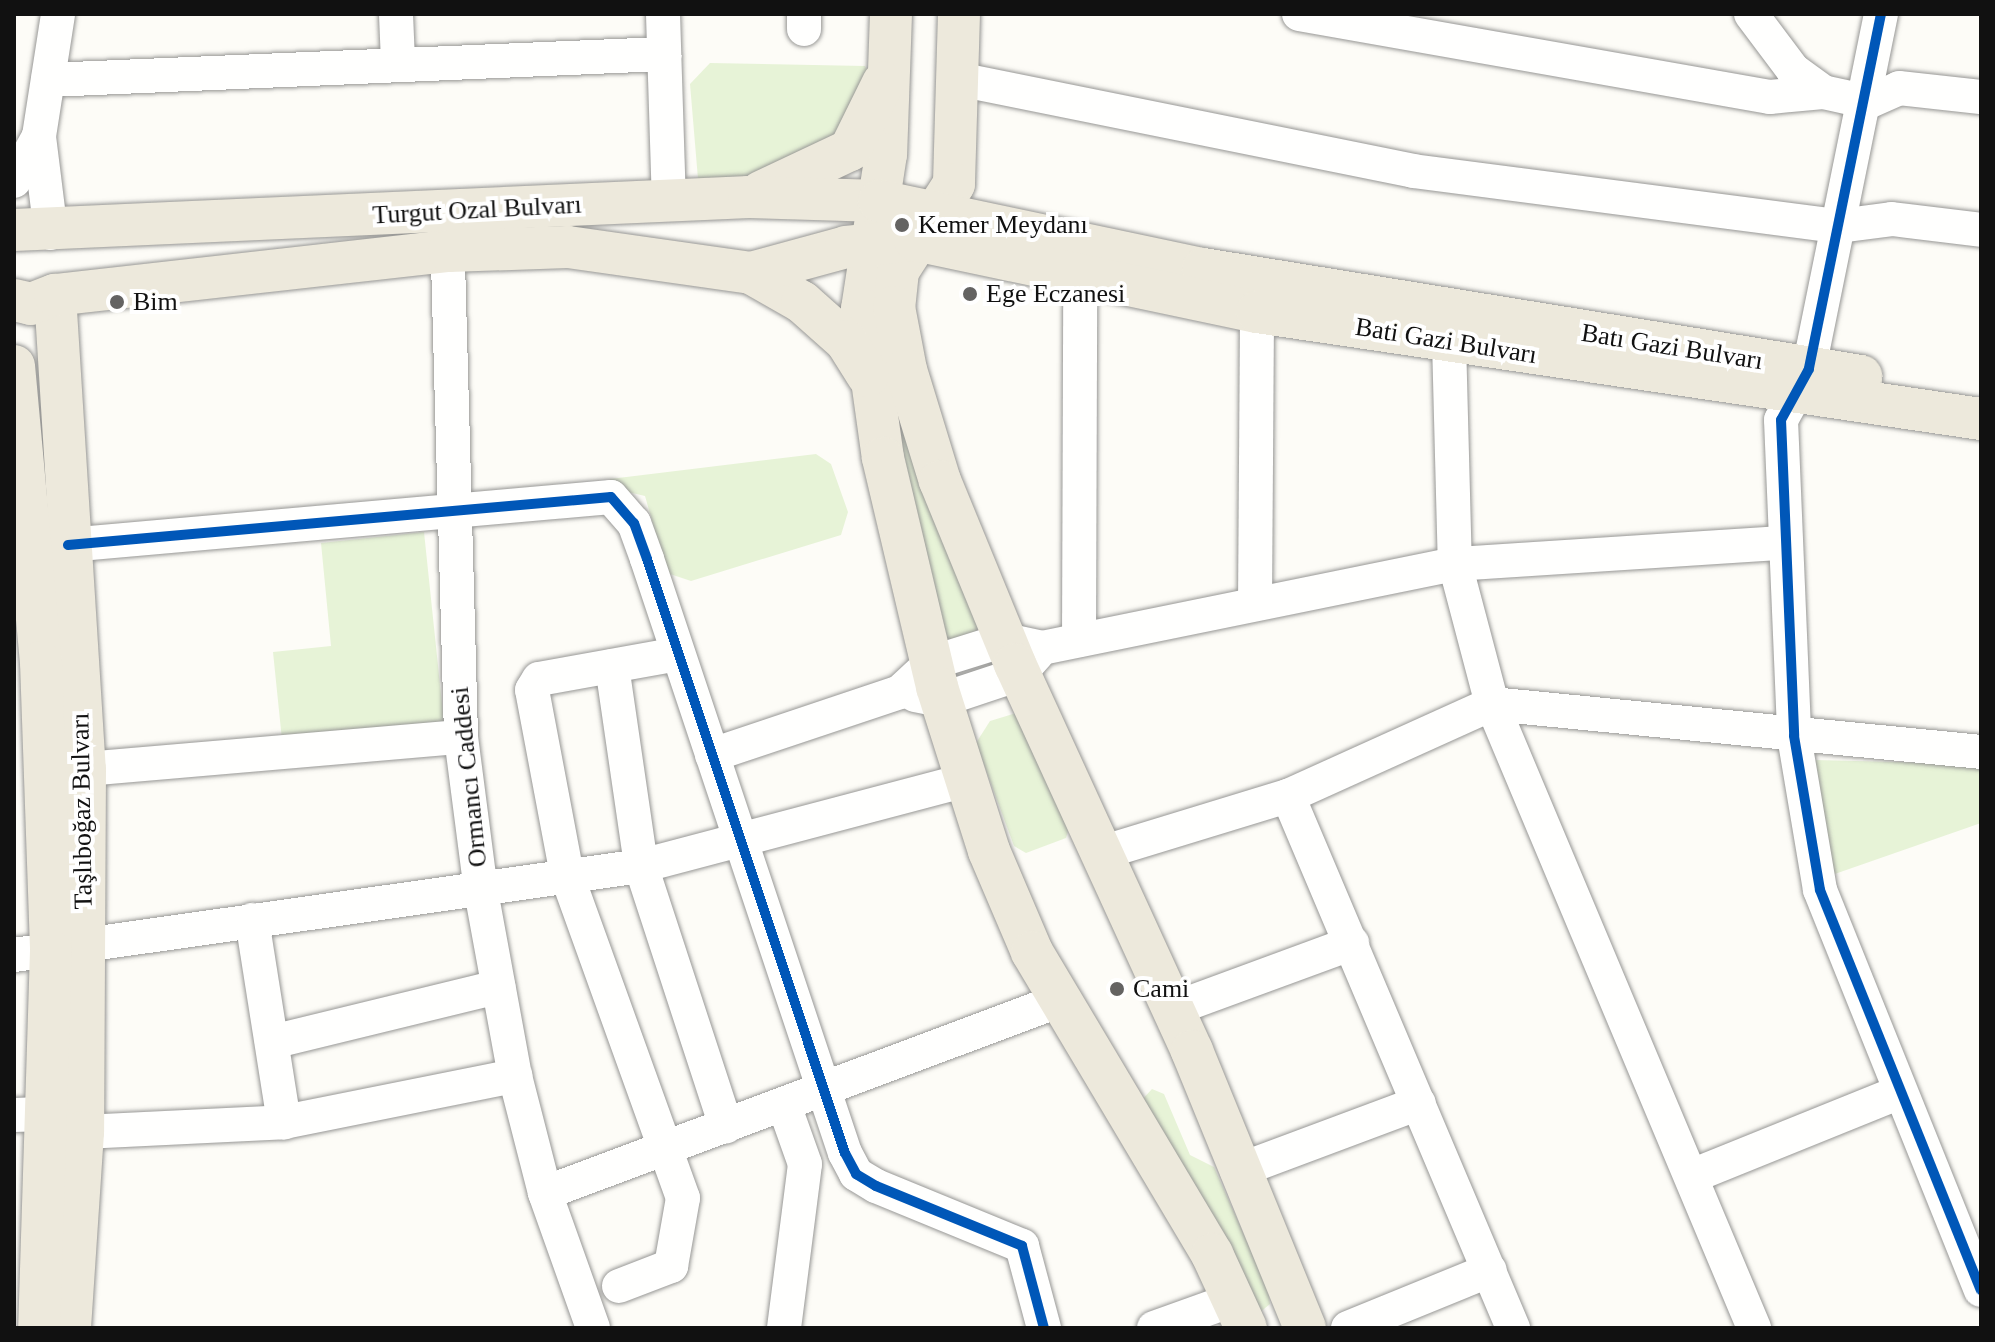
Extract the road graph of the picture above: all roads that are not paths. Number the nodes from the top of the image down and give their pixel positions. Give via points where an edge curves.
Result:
1 (58, 14) edge
2 (396, 14) edge
3 (663, 14) edge
4 (891, 14) edge
5 (959, 14) edge
6 (1299, 14) edge
7 (1751, 14) edge
8 (1881, 14) edge
9 (664, 54) junction
10 (398, 61) junction
11 (891, 68) junction
12 (958, 79) junction
13 (48, 80) junction
14 (1823, 92) junction
15 (1981, 97) edge
16 (1868, 102) junction
17 (32, 121) edge
18 (14, 181) edge
19 (749, 197) junction
20 (669, 200) junction
21 (879, 201) junction
22 (1839, 226) junction
23 (927, 228) junction
24 (1981, 230) edge
25 (32, 232) edge
26 (448, 232) junction
27 (869, 244) junction
28 (751, 273) junction
29 (1080, 276) junction
30 (55, 295) junction
31 (14, 300) edge
32 (1257, 312) junction
33 (1449, 341) junction
34 (14, 366) edge
35 (870, 379) junction
36 (1800, 383) junction
37 (1981, 391) edge
38 (1981, 419) edge
39 (451, 508) junction
40 (1784, 543) junction
41 (68, 545) junction
42 (1455, 564) junction
43 (1255, 604) junction
44 (1079, 640) junction
45 (678, 654) junction
46 (1022, 654) junction
47 (44, 662) edge
48 (612, 666) junction
49 (936, 681) junction
50 (1492, 704) junction
51 (1794, 736) junction
52 (461, 737) junction
53 (1981, 752) edge
54 (712, 755) junction
55 (85, 769) junction
56 (966, 780) junction
57 (1288, 796) junction
58 (742, 843) junction
59 (1101, 853) junction
60 (641, 866) junction
61 (567, 875) junction
62 (481, 891) junction
63 (252, 920) junction
64 (1352, 943) junction
65 (50, 950) edge
66 (498, 987) junction
67 (1058, 1001) junction
68 (1173, 1009) junction
69 (272, 1042) junction
70 (515, 1076) junction
71 (825, 1089) junction
72 (1900, 1092) junction
73 (1419, 1103) junction
74 (784, 1105) junction
75 (49, 1121) edge
76 (284, 1122) junction
77 (726, 1126) junction
78 (664, 1151) junction
79 (845, 1153) junction
80 (805, 1164) junction
81 (1237, 1171) junction
82 (1692, 1176) junction
83 (545, 1193) junction
84 (30, 1268) edge
85 (1490, 1270) junction
86 (619, 1286) dead end
87 (1981, 1290) edge
88 (1240, 1314) edge
89 (39, 1328) edge
90 (70, 1328) edge
91 (593, 1328) edge
92 (784, 1328) edge
93 (1044, 1328) edge
94 (1154, 1328) edge
95 (1305, 1328) edge
96 (1348, 1328) edge
97 (1513, 1328) edge
98 (1754, 1328) edge

1 - 13 street
2 - 10 street
3 - 9 street
4 - 11 main road
5 - 12 main road
6 - 14 street via 1770,97
7 - 14 street via 1793,70
8 - 16 street
9 - 10 street
9 - 20 street
10 - 13 street
11 - 19 main road via 850,150
11 - 21 main road
12 - 22 street via 1413,171
12 - 23 main road via 960,143
13 - 17 street
14 - 16 street
15 - 16 street via 1899,88
16 - 22 street
17 - 18 street
17 - 25 street
19 - 20 main road, Turgut Ozal Bulvarı
19 - 21 main road, Turgut Ozal Bulvarı
20 - 26 main road, Turgut Ozal Bulvarı
21 - 23 main road, Turgut Ozal Bulvarı
21 - 27 main road
22 - 24 street via 1892,219
22 - 36 street
23 - 27 main road, Turgut Ozal Bulvarı
23 - 29 main road, Bati Gazi Bulvarı
23 - 36 main road, Batı Gazi Bulvarı via 1203,269
23 - 46 main road via 898,271 894,307 906,370 940,481
25 - 26 main road, Turgut Ozal Bulvarı
25 - 30 main road, Taşlıboğaz Bulvarı via 68,263
26 - 28 main road, Turgut Ozal Bulvarı
26 - 30 main road, Turgut Ozal Bulvarı
26 - 39 street, Ormancı Caddesi
27 - 28 main road, Turgut Ozal Bulvarı
27 - 35 main road via 862,309
28 - 35 main road via 802,302 846,341
29 - 32 main road, Bati Gazi Bulvarı
29 - 44 street
30 - 31 main road, Turgut Ozal Bulvarı via 31,304
30 - 41 main road, Taşlıboğaz Bulvarı
32 - 33 main road, Bati Gazi Bulvarı
32 - 43 street
33 - 36 main road, Bati Gazi Bulvarı
33 - 42 street
34 - 47 main road, Taşlıboğaz Bulvarı
35 - 49 main road
36 - 37 main road, Batı Gazi Bulvarı
36 - 38 main road, Bati Gazi Bulvarı
36 - 40 street via 1781,420
39 - 41 street
39 - 45 street via 611,497 634,523
39 - 52 street, Ormancı Caddesi
40 - 42 street
40 - 51 street
41 - 47 main road, Taşlıboğaz Bulvarı
42 - 43 street
42 - 50 street
43 - 44 street
44 - 46 street
45 - 48 street
45 - 54 street
46 - 49 street
46 - 59 main road
47 - 55 main road, Taşlıboğaz Bulvarı
47 - 65 main road, Taşlıboğaz Bulvarı
48 - 60 street
48 - 61 street via 539,679 532,690
49 - 54 street
49 - 56 main road
50 - 51 street
50 - 57 street
50 - 82 street
51 - 53 street
51 - 72 street via 1820,890
52 - 55 street
52 - 62 street, Ormancı Caddesi
54 - 58 street
55 - 65 main road, Taşlıboğaz Bulvarı
56 - 58 street
56 - 67 main road via 989,851
57 - 59 street
57 - 64 street
58 - 60 street
58 - 71 street
59 - 68 main road
60 - 61 street
60 - 77 street
61 - 62 street
61 - 78 street
62 - 63 street
62 - 66 street, Ormancı Caddesi
63 - 65 street
63 - 69 street
64 - 68 street
64 - 73 street
65 - 75 main road, Taşlıboğaz Bulvarı
66 - 69 street
66 - 70 street, Ormancı Caddesi
67 - 71 street
67 - 88 main road
68 - 81 main road
69 - 76 street
70 - 76 street
70 - 83 street, Ormancı Caddesi
71 - 74 street
71 - 79 street
72 - 82 street
72 - 87 street
73 - 81 street
73 - 85 street
74 - 77 street
74 - 80 street
75 - 76 street
75 - 84 main road, Taşlıboğaz Bulvarı
75 - 90 main road, Taşlıboğaz Bulvarı
77 - 78 street
78 - 83 street
78 - 86 street via 683,1198 671,1266
79 - 80 street
79 - 93 street via 856,1174 876,1186 1022,1246
80 - 92 street
81 - 95 main road
82 - 98 street
83 - 91 street, Ormancı Caddesi
84 - 89 main road, Taşlıboğaz Bulvarı
85 - 96 street
85 - 97 street
88 - 94 street

